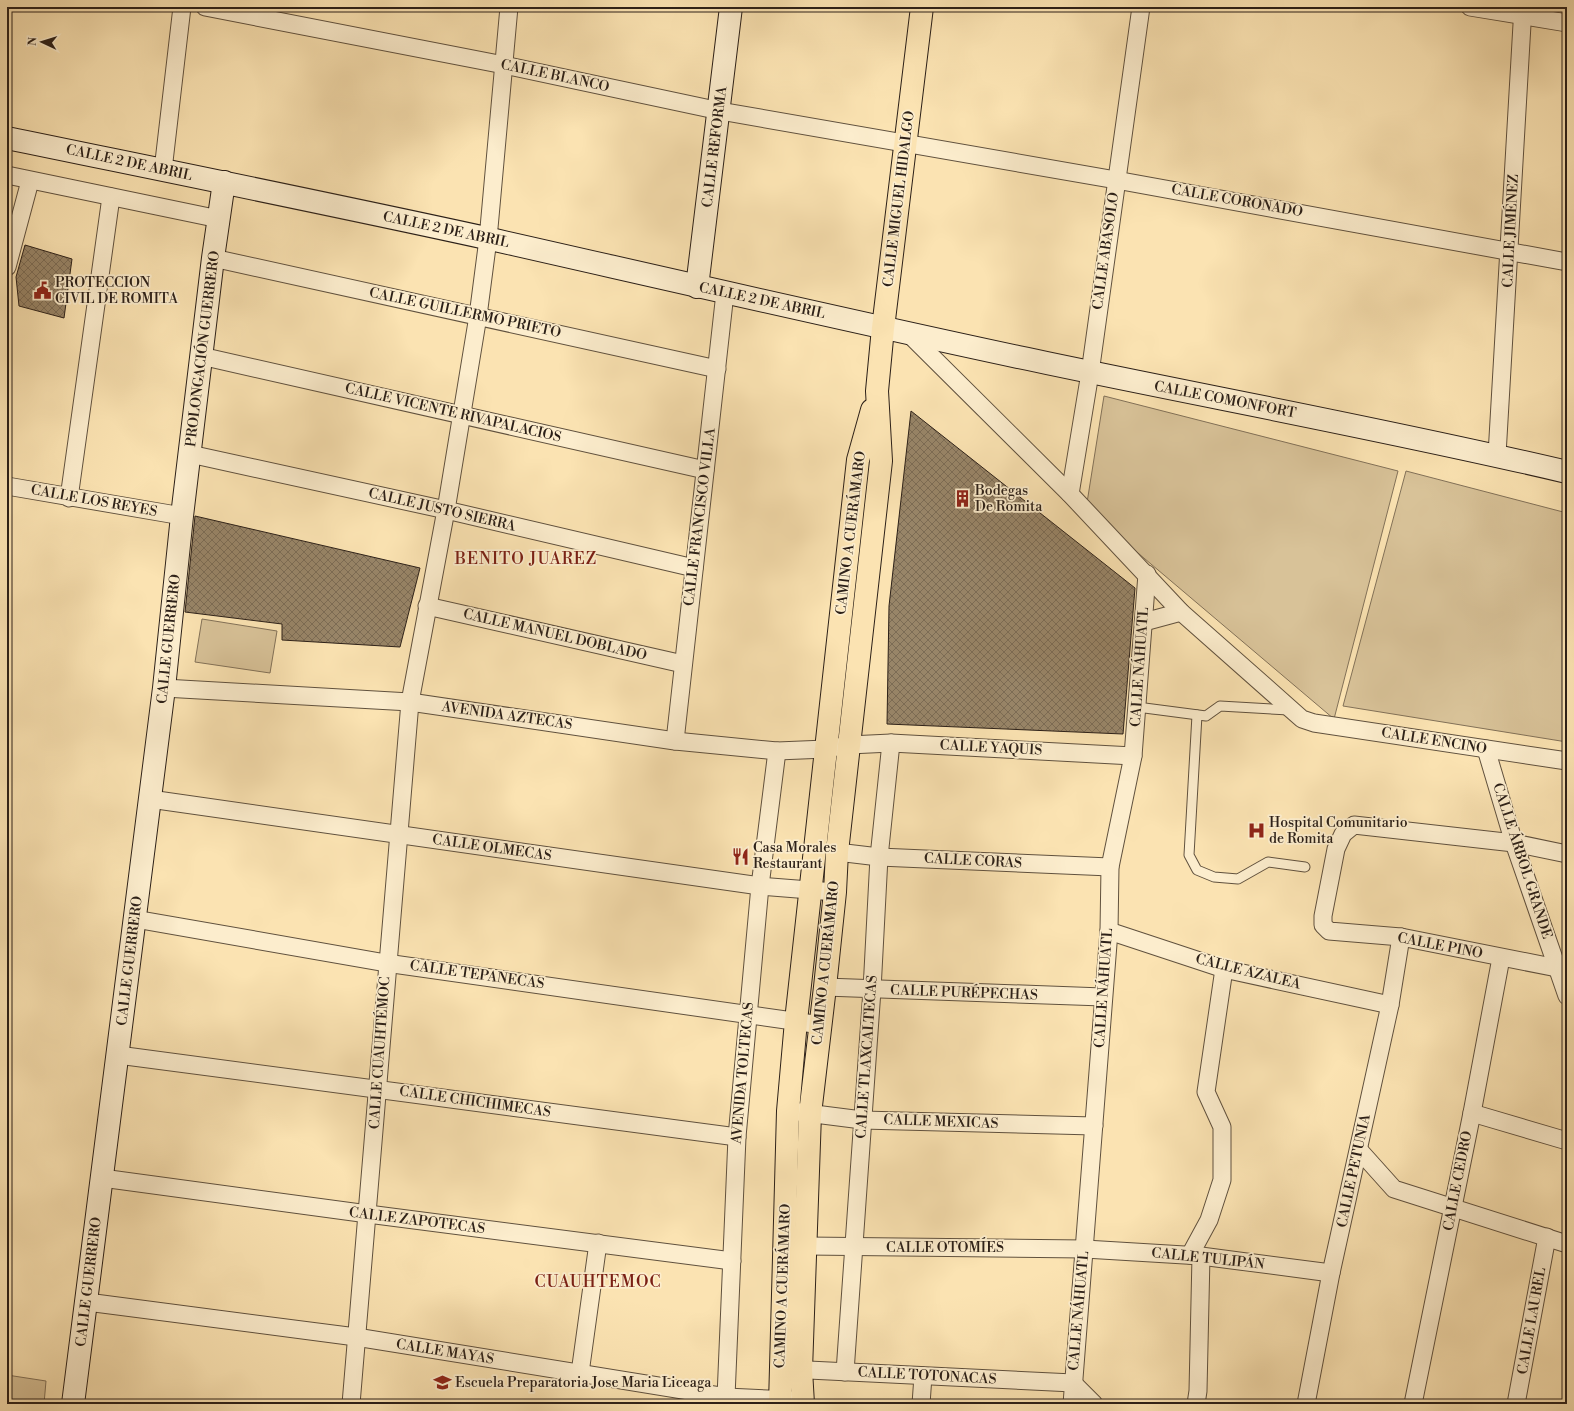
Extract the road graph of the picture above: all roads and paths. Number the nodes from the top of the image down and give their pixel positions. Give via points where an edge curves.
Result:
1 (182, 7) edge
2 (205, 7) edge
3 (509, 7) edge
4 (731, 7) edge
5 (922, 7) edge
6 (1141, 7) edge
7 (1470, 7) edge
8 (1523, 11) edge
9 (1567, 22) edge
10 (504, 65) junction
11 (720, 111) junction
12 (7, 138) edge
13 (906, 143) junction
14 (164, 170) junction
15 (7, 175) edge
16 (30, 180) junction
17 (1116, 180) junction
18 (224, 182) junction
19 (111, 197) junction
20 (219, 219) junction
21 (488, 239) junction
22 (1510, 251) junction
23 (213, 258) junction
24 (1567, 262) edge
25 (7, 267) edge
26 (697, 287) junction
27 (725, 293) junction
28 (478, 316) junction
29 (883, 328) junction
30 (908, 333) junction
31 (201, 356) junction
32 (717, 369) junction
33 (1090, 373) junction
34 (877, 391) junction
35 (462, 414) junction
36 (190, 454) junction
37 (1497, 455) junction
38 (706, 470) junction
39 (1567, 472) edge
40 (7, 486) edge
41 (1070, 494) junction
42 (69, 498) junction
43 (446, 510) junction
44 (182, 516) junction
45 (694, 568) junction
46 (1147, 574) junction
47 (427, 606) junction
48 (1181, 612) junction
49 (1144, 622) junction
50 (683, 664) junction
51 (164, 688) junction
52 (410, 702) junction
53 (1137, 707) junction
54 (1197, 715) junction
55 (1297, 715) junction
56 (675, 741) junction
57 (892, 743) junction
58 (849, 745) junction
59 (826, 749) junction
60 (1486, 749) junction
61 (777, 751) junction
62 (1133, 756) junction
63 (1567, 762) edge
64 (150, 798) junction
65 (397, 834) junction
66 (1514, 843) junction
67 (837, 852) junction
68 (1567, 854) edge
69 (879, 857) junction
70 (1110, 867) junction
71 (1305, 867) dead end
72 (760, 886) junction
73 (811, 889) junction
74 (835, 892) junction
75 (135, 919) junction
76 (1109, 930) junction
77 (1401, 937) junction
78 (1501, 958) junction
79 (386, 962) junction
80 (1224, 969) junction
81 (1562, 977) edge
82 (825, 987) junction
83 (872, 990) junction
84 (1567, 996) edge
85 (1103, 997) junction
86 (1390, 1005) junction
87 (749, 1014) junction
88 (796, 1021) junction
89 (820, 1026) junction
90 (118, 1055) junction
91 (378, 1088) junction
92 (788, 1111) junction
93 (1472, 1113) junction
94 (810, 1114) junction
95 (862, 1120) junction
96 (1094, 1126) junction
97 (737, 1137) junction
98 (1567, 1141) edge
99 (1359, 1150) junction
100 (102, 1178) junction
101 (1453, 1209) junction
102 (368, 1214) junction
103 (1547, 1237) junction
104 (598, 1244) junction
105 (1567, 1244) edge
106 (806, 1246) junction
107 (854, 1247) junction
108 (1085, 1249) junction
109 (1195, 1255) junction
110 (732, 1260) junction
111 (1332, 1273) junction
112 (87, 1302) junction
113 (356, 1337) junction
114 (790, 1369) junction
115 (845, 1372) junction
116 (580, 1374) junction
117 (923, 1376) junction
118 (1073, 1383) junction
119 (726, 1397) junction
120 (780, 1402) edge
121 (803, 1402) edge
122 (73, 1404) edge
123 (351, 1404) edge
124 (921, 1404) edge
125 (1072, 1404) edge
126 (1094, 1404) edge
127 (1196, 1404) edge
128 (1306, 1404) edge
129 (1413, 1404) edge
130 (1516, 1404) edge

1 - 14 street
2 - 10 street, CALLE BLANCO
3 - 10 street, CALLE CUAUHTÉMOC
4 - 11 street, CALLE REFORMA
5 - 13 main road, CALLE MIGUEL HIDALGO
6 - 17 street, CALLE ABASOLO
7 - 8 street
8 - 9 street
8 - 22 street, CALLE JIMÉNEZ
10 - 11 street, CALLE BLANCO
10 - 21 street, CALLE CUAUHTÉMOC
11 - 13 street, CALLE BLANCO
11 - 26 street, CALLE REFORMA
12 - 14 street, CALLE 2 DE ABRIL
13 - 17 street, CALLE CORONADO
13 - 29 main road, CALLE MIGUEL HIDALGO
14 - 18 street, CALLE 2 DE ABRIL
15 - 16 street
16 - 19 street
16 - 25 street
17 - 22 street, CALLE CORONADO
17 - 33 street, CALLE ABASOLO
18 - 20 street, PROLONGACIÓN GUERRERO
18 - 21 street, CALLE 2 DE ABRIL
19 - 20 street
19 - 42 street
20 - 23 street, PROLONGACIÓN GUERRERO
21 - 26 street, CALLE 2 DE ABRIL
21 - 28 street, CALLE CUAUHTÉMOC
22 - 24 street, CALLE CORONADO
22 - 37 street, CALLE JIMÉNEZ
23 - 28 street, CALLE GUILLERMO PRIETO
23 - 31 street, PROLONGACIÓN GUERRERO
26 - 27 street, CALLE 2 DE ABRIL
27 - 29 street, CALLE 2 DE ABRIL
27 - 32 street, CALLE FRANCISCO VILLA
28 - 32 street, CALLE GUILLERMO PRIETO
28 - 35 street, CALLE CUAUHTÉMOC
29 - 30 street, CALLE COMONFORT
29 - 34 main road, CALLE MIGUEL HIDALGO
30 - 33 street, CALLE COMONFORT
30 - 41 street
31 - 35 street, CALLE VICENTE RIVAPALACIOS
31 - 36 street, PROLONGACIÓN GUERRERO
32 - 38 street, CALLE FRANCISCO VILLA
33 - 37 street, CALLE COMONFORT
33 - 41 street, CALLE ABASOLO
34 - 58 main road, CAMINO A CUERÁMARO via 881,461
34 - 59 main road, CAMINO A CUERÁMARO via 858,460
35 - 38 street, CALLE VICENTE RIVAPALACIOS
35 - 43 street, CALLE CUAUHTÉMOC
36 - 43 street, CALLE JUSTO SIERRA
36 - 44 street, PROLONGACIÓN GUERRERO
37 - 39 street, CALLE COMONFORT
38 - 45 street, CALLE FRANCISCO VILLA
40 - 42 street, CALLE LOS REYES
41 - 46 street
42 - 44 street, CALLE LOS REYES
43 - 45 street, CALLE JUSTO SIERRA
43 - 47 street, CALLE CUAUHTÉMOC
44 - 51 street, CALLE GUERRERO
45 - 50 street, CALLE FRANCISCO VILLA
46 - 48 street
46 - 49 street, CALLE NÁHUATL
47 - 50 street, CALLE MANUEL DOBLADO
47 - 52 street, CALLE CUAUHTÉMOC
48 - 49 street
48 - 55 street
49 - 53 street, CALLE NÁHUATL
50 - 56 street, CALLE FRANCISCO VILLA
51 - 52 street, AVENIDA AZTECAS
51 - 64 street, CALLE GUERRERO
52 - 56 street, AVENIDA AZTECAS
52 - 65 street, CALLE CUAUHTÉMOC
53 - 54 lane, CALLE ENCINO
53 - 62 street, CALLE NÁHUATL
54 - 55 lane, CALLE ENCINO via 1206,716 1220,706
54 - 71 lane via 1189,855 1196,870 1214,877 1238,879 1268,862
55 - 60 street, CALLE ENCINO via 1314,723
56 - 61 street, AVENIDA AZTECAS
57 - 58 street, CALLE YAQUIS
57 - 62 street, CALLE YAQUIS
57 - 69 street, CALLE TLAXCALTECAS
58 - 59 street, AVENIDA AZTECAS
58 - 67 main road, CAMINO A CUERÁMARO
59 - 61 street, AVENIDA AZTECAS
59 - 73 main road, CAMINO A CUERÁMARO
60 - 63 street, CALLE ENCINO
60 - 66 street, CALLE ÁRBOL GRANDE
61 - 72 street, AVENIDA TOLTECAS
62 - 70 street, CALLE NÁHUATL
64 - 65 street, CALLE OLMECAS
64 - 75 street, CALLE GUERRERO
65 - 72 street, CALLE OLMECAS
65 - 79 street, CALLE CUAUHTÉMOC
66 - 68 street
66 - 77 street, CALLE PINO via 1354,825 1343,834 1336,849 1323,925 1329,931
66 - 81 street, CALLE ÁRBOL GRANDE
67 - 69 street, CALLE CORAS
67 - 74 main road, CAMINO A CUERÁMARO
69 - 70 street, CALLE CORAS
69 - 83 street, CALLE TLAXCALTECAS
70 - 76 street, CALLE NÁHUATL
72 - 73 street, CALLE OLMECAS
72 - 87 street, AVENIDA TOLTECAS
73 - 74 street, CALLE OLMECAS
73 - 88 main road, CAMINO A CUERÁMARO
74 - 82 main road, CAMINO A CUERÁMARO
75 - 79 street, CALLE TEPANECAS
75 - 90 street, CALLE GUERRERO
76 - 80 street, CALLE AZALEA
76 - 85 street, CALLE NÁHUATL
77 - 78 street, CALLE PINO
77 - 86 street, CALLE PETUNIA
78 - 81 street, CALLE PINO
78 - 93 street, CALLE CEDRO
79 - 87 street, CALLE TEPANECAS
79 - 91 street, CALLE CUAUHTÉMOC
80 - 86 street, CALLE AZALEA
80 - 109 street via 1206,1092 1222,1128 1222,1180
81 - 84 street, CALLE ÁRBOL GRANDE
82 - 83 street, CALLE PURÉPECHAS
82 - 89 main road, CAMINO A CUERÁMARO
83 - 85 street, CALLE PURÉPECHAS
83 - 95 street, CALLE TLAXCALTECAS
85 - 96 street, CALLE NÁHUATL
86 - 99 street, CALLE PETUNIA
87 - 88 street, CALLE TEPANECAS
87 - 97 street, AVENIDA TOLTECAS
88 - 89 street, CALLE TEPANECAS
88 - 92 main road, CAMINO A CUERÁMARO
89 - 94 main road, CAMINO A CUERÁMARO
90 - 91 street, CALLE CHICHIMECAS
90 - 100 street, CALLE GUERRERO
91 - 97 street, CALLE CHICHIMECAS
91 - 102 street, CALLE CUAUHTÉMOC
92 - 94 street, CALLE MEXICAS
92 - 114 main road, CAMINO A CUERÁMARO
93 - 98 street
93 - 101 street, CALLE CEDRO
94 - 95 street, CALLE MEXICAS
94 - 106 main road, CAMINO A CUERÁMARO
95 - 96 street, CALLE MEXICAS
95 - 107 street, CALLE TLAXCALTECAS
96 - 108 street, CALLE NÁHUATL
97 - 110 street, AVENIDA TOLTECAS
99 - 101 street via 1394,1189
99 - 111 street, CALLE PETUNIA
100 - 102 street, CALLE ZAPOTECAS
100 - 112 street, CALLE GUERRERO
101 - 103 street
101 - 129 street, CALLE CEDRO
102 - 104 street, CALLE ZAPOTECAS
102 - 113 street, CALLE CUAUHTÉMOC
103 - 105 street
103 - 130 street, CALLE LAUREL
104 - 110 street, CALLE ZAPOTECAS
104 - 116 street
106 - 107 street, CALLE OTOMÍES
106 - 114 main road, CAMINO A CUERÁMARO
107 - 108 street, CALLE OTOMÍES
107 - 115 street, CALLE TLAXCALTECAS
108 - 109 street, CALLE TULIPÁN
108 - 118 street, CALLE NÁHUATL
109 - 111 street, CALLE TULIPÁN
109 - 127 street via 1198,1391
110 - 119 street, AVENIDA TOLTECAS
111 - 128 street, CALLE PETUNIA
112 - 113 street, CALLE MAYAS
112 - 122 street, CALLE GUERRERO
113 - 116 street, CALLE MAYAS
113 - 123 street, CALLE CUAUHTÉMOC
114 - 115 street, CALLE TOTONACAS
114 - 120 main road, CAMINO A CUERÁMARO
114 - 121 main road, CAMINO A CUERÁMARO
115 - 117 street, CALLE TOTONACAS
116 - 119 street, CALLE MAYAS
117 - 118 street, CALLE TOTONACAS
117 - 124 street
118 - 125 street, CALLE NÁHUATL
118 - 126 street
119 - 120 street, CALLE MAYAS
120 - 121 street, CALLE MAYAS

